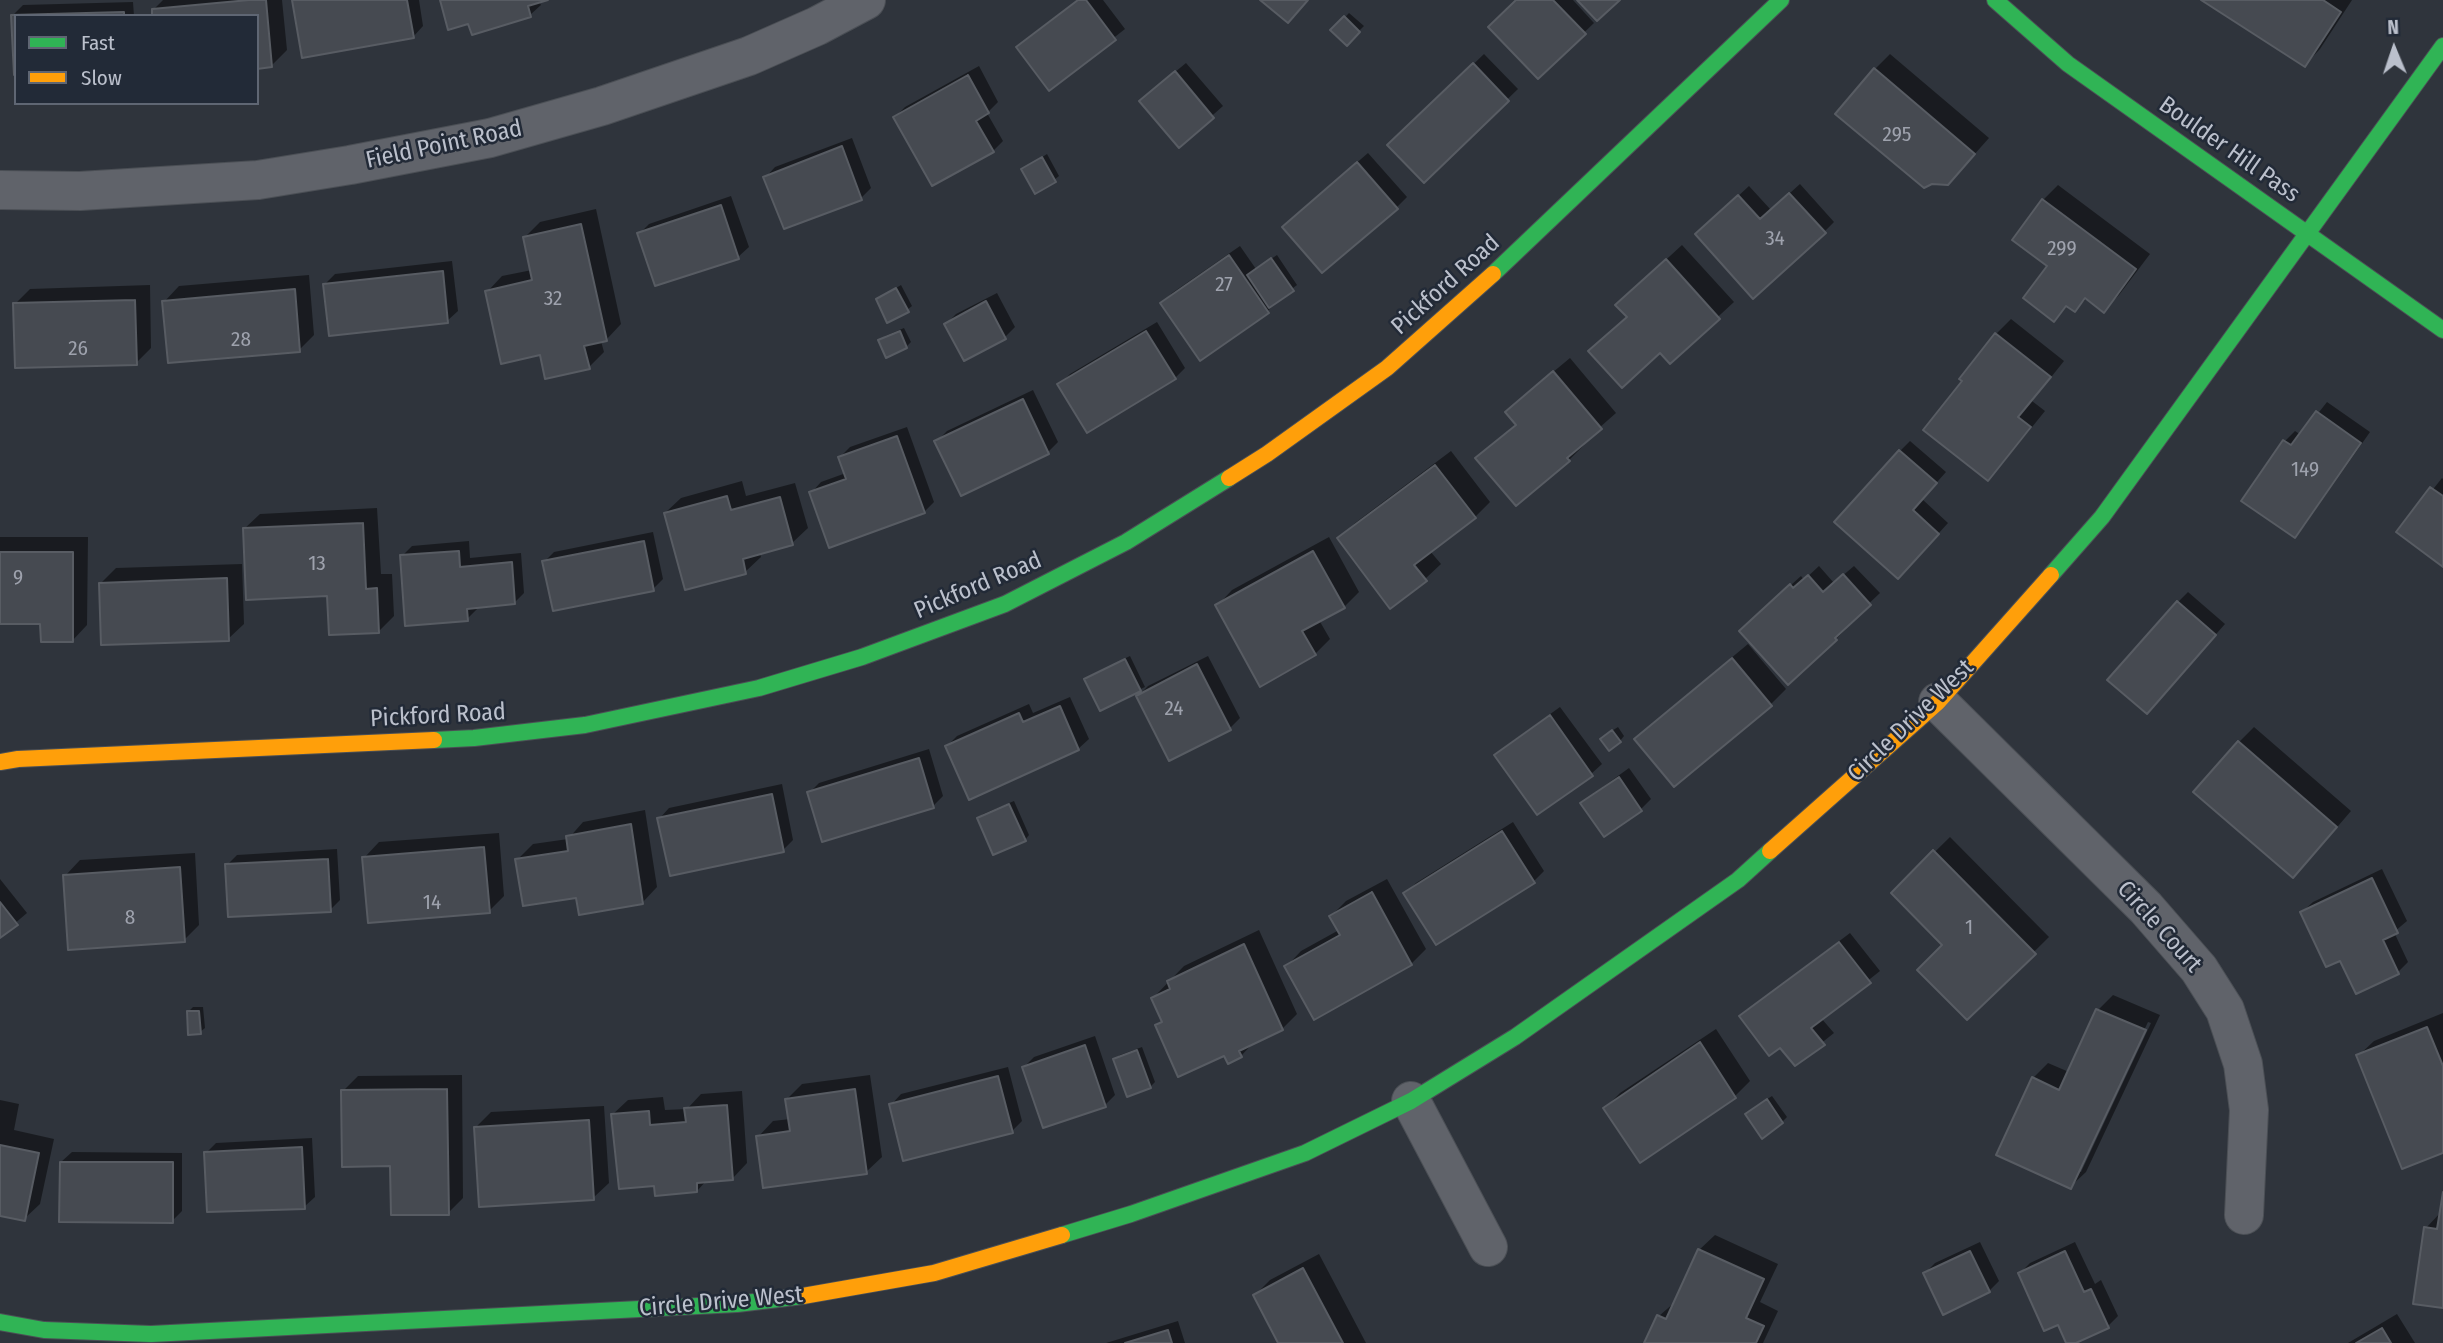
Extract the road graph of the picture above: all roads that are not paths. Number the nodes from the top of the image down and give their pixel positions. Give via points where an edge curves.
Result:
1 (866, 0) edge
2 (1781, 0) edge
3 (1995, 0) edge
4 (2443, 46) edge
5 (0, 190) edge
6 (2308, 234) junction
7 (2443, 330) edge
8 (1938, 702) junction
9 (0, 762) edge
10 (1410, 1101) junction
11 (2244, 1215) dead end
12 (1488, 1247) dead end
13 (0, 1322) edge
14 (396, 1333) edge

1 - 5 street, Field Point Road via 749,56 490,138 258,180 80,191
2 - 9 street, Pickford Road via 1472,294 1387,368 1267,454 1126,542 1005,604 862,657 760,688 585,725 474,738
3 - 6 street, Boulder Hill Pass via 2068,64
4 - 6 street, Circle Drive West
6 - 7 street, Boulder Hill Pass
6 - 8 street, Circle Drive West via 2102,517
8 - 10 street, Circle Drive West via 1738,880 1516,1037
8 - 11 street, Circle Court via 2146,908 2199,969 2225,1010 2244,1063 2249,1110
10 - 12 street
10 - 14 street, Circle Drive West via 1305,1153 1131,1214 934,1273 737,1304
13 - 14 street, Circle Drive West via 44,1330 151,1334

